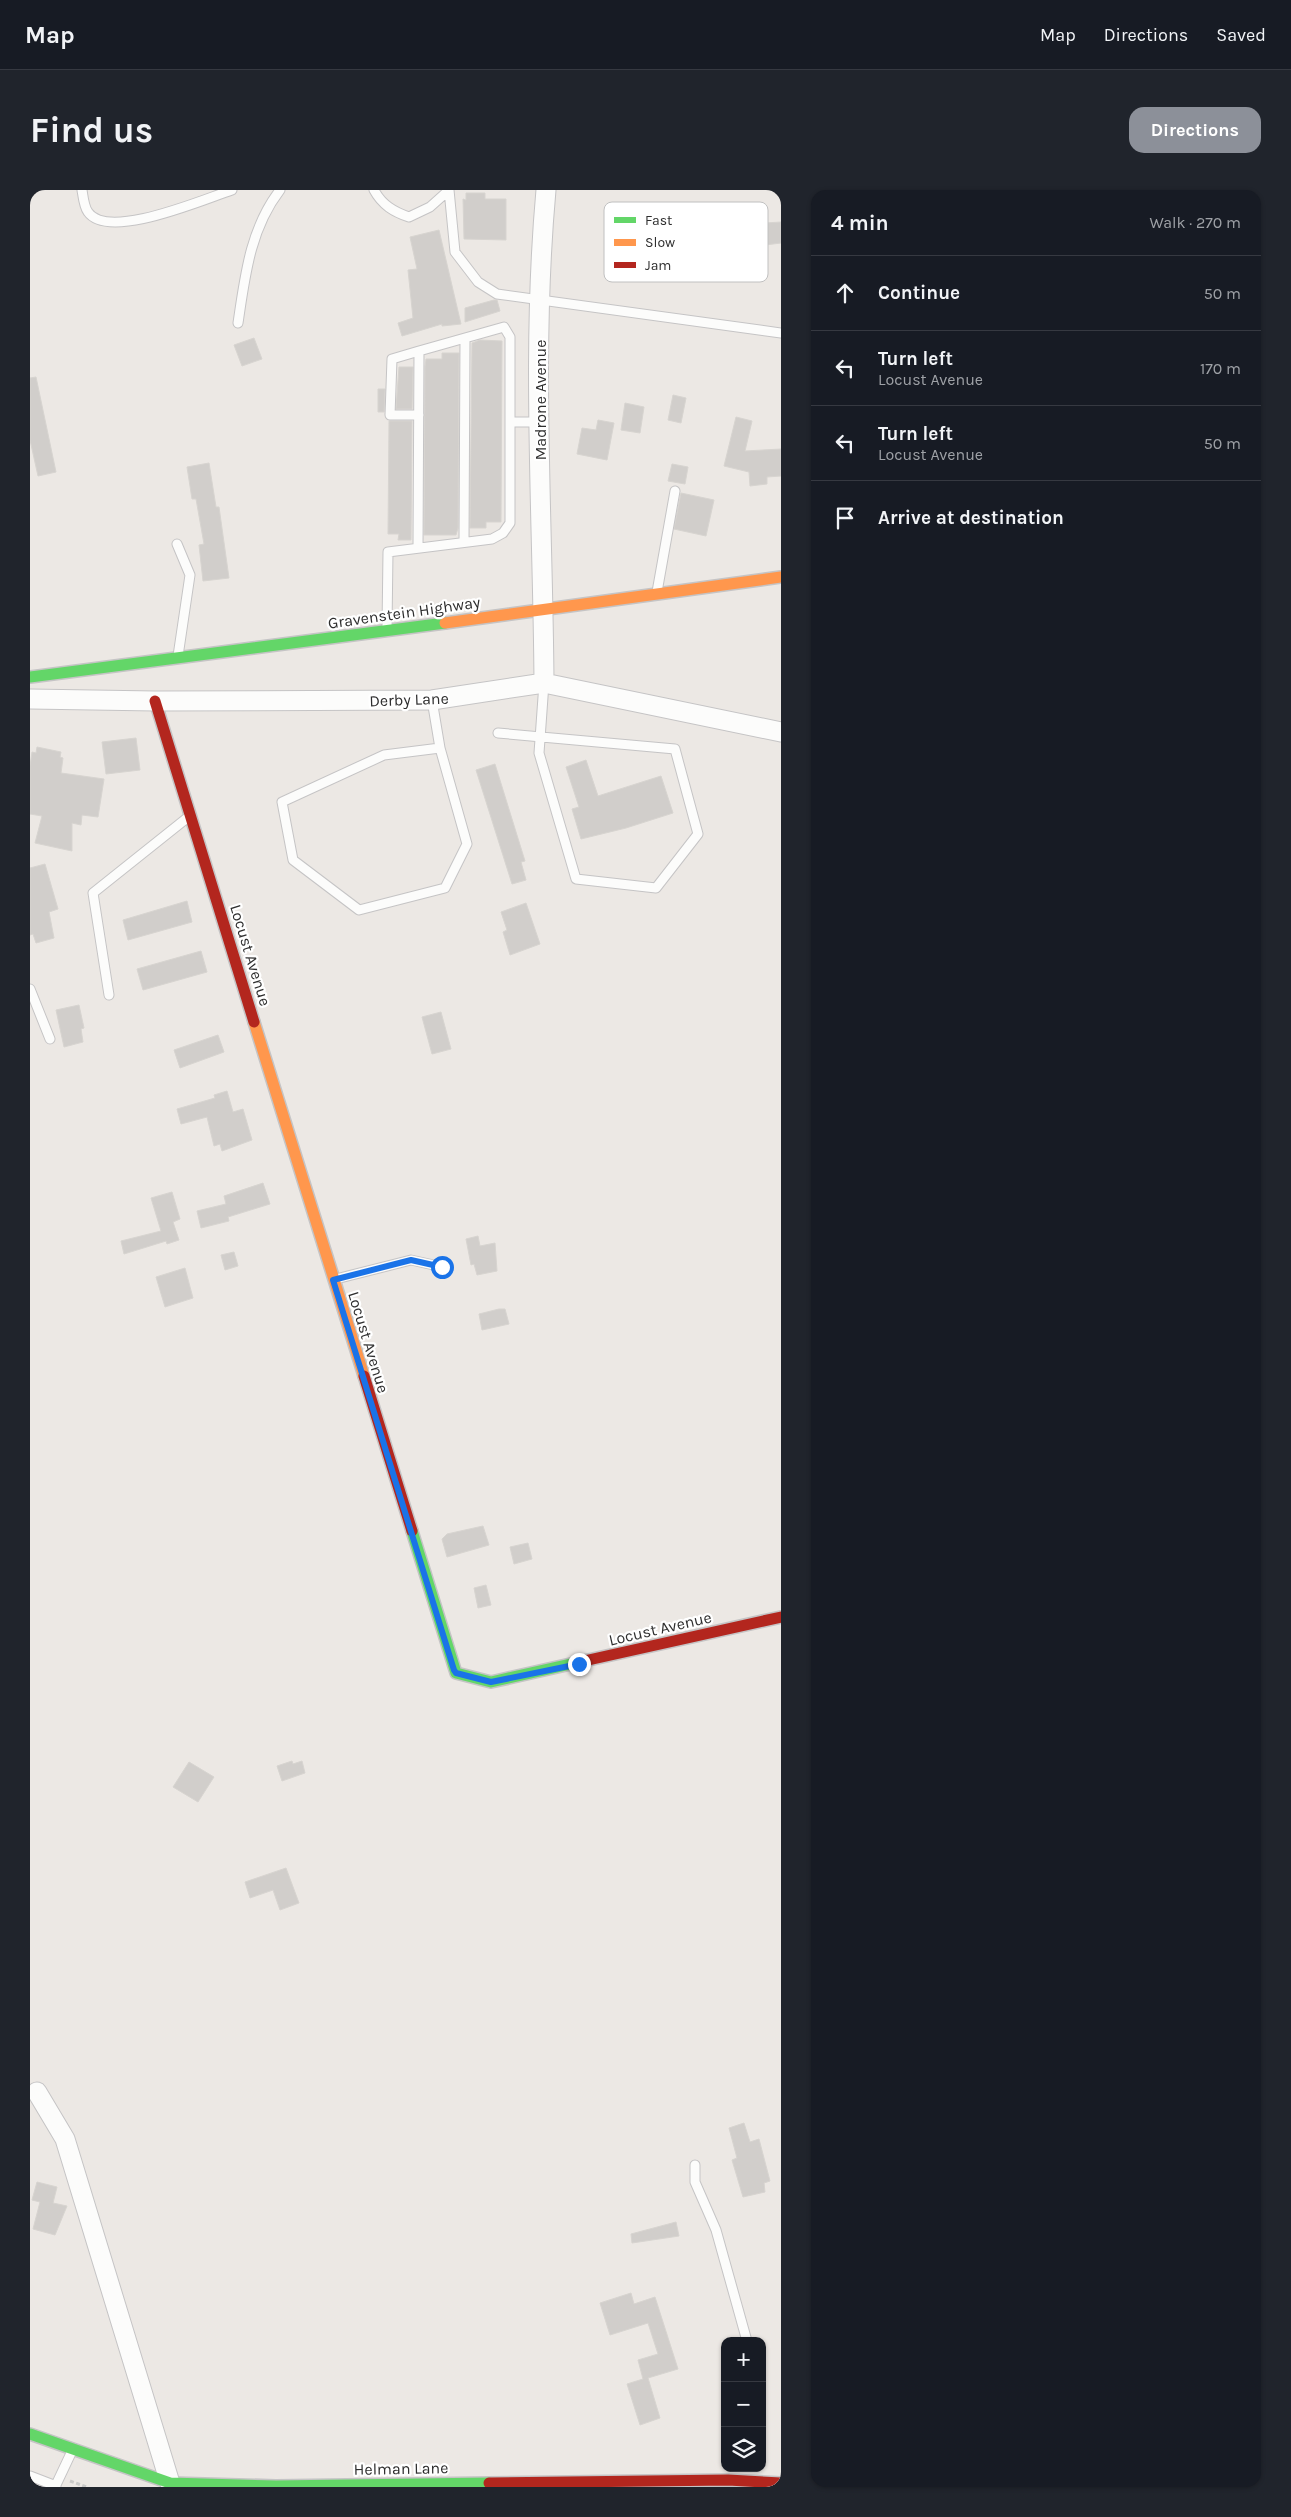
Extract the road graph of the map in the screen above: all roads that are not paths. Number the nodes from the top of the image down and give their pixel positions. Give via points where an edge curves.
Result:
1 (82, 190) edge
2 (232, 190) edge
3 (280, 190) edge
4 (374, 190) edge
5 (448, 190) edge
6 (546, 190) edge
7 (541, 299) junction
8 (238, 323) dead end
9 (781, 333) edge
10 (465, 338) junction
11 (419, 351) junction
12 (419, 415) junction
13 (510, 422) junction
14 (539, 422) junction
15 (674, 491) dead end
16 (464, 542) junction
17 (177, 544) dead end
18 (418, 548) junction
19 (781, 577) edge
20 (657, 594) junction
21 (544, 610) junction
22 (387, 631) junction
23 (178, 658) junction
24 (30, 677) edge
25 (544, 683) junction
26 (30, 699) edge
27 (432, 700) junction
28 (155, 702) junction
29 (781, 732) edge
30 (498, 733) dead end
31 (540, 737) junction
32 (440, 748) junction
33 (191, 815) junction
34 (30, 989) edge
35 (108, 995) dead end
36 (50, 1039) dead end
37 (442, 1267) dead end
38 (333, 1280) junction
39 (781, 1618) edge
40 (37, 2092) dead end
41 (695, 2165) dead end
42 (746, 2337) edge
43 (30, 2434) edge
44 (72, 2449) junction
45 (732, 2472) edge
46 (30, 2476) edge
47 (728, 2480) junction
48 (170, 2483) junction
49 (781, 2483) edge
50 (459, 2485) edge
51 (56, 2486) edge
52 (362, 2486) edge

1 - 2 lane via 87,212 108,223 134,221
3 - 8 lane via 258,226 246,267
4 - 5 lane via 384,204 409,217 430,207
5 - 7 lane via 455,252 478,282 497,294
6 - 7 street, Madrone Avenue via 541,241
7 - 9 lane
7 - 14 street, Madrone Avenue
10 - 11 lane
10 - 13 lane via 504,327 510,337
10 - 16 lane
11 - 12 lane
11 - 12 lane via 392,359 390,415
12 - 18 lane
13 - 14 lane
13 - 16 lane via 510,523 503,533 492,539
14 - 21 street, Madrone Avenue
15 - 20 lane
16 - 18 lane
17 - 23 lane via 190,575
18 - 22 lane via 388,552
19 - 20 street, Gravenstein Highway
20 - 21 street, Gravenstein Highway
21 - 22 street, Gravenstein Highway
21 - 25 street, Madrone Avenue
22 - 23 street, Gravenstein Highway
23 - 24 street, Gravenstein Highway
25 - 27 street, Derby Lane
25 - 29 street, Derby Lane
25 - 31 lane
26 - 28 street, Derby Lane
27 - 28 street, Derby Lane
27 - 32 lane
28 - 33 street, Locust Avenue
30 - 31 lane
31 - 31 lane via 539,753 576,879 656,888 698,834 675,749
32 - 32 lane via 468,844 445,888 359,910 293,860 282,802 384,755
33 - 35 lane via 93,893
33 - 38 street, Locust Avenue
34 - 36 lane
37 - 38 lane via 411,1260
38 - 39 street, Locust Avenue via 456,1673 491,1682
40 - 48 street via 65,2139
41 - 42 lane via 695,2182 716,2230
43 - 44 street, Helman Lane
44 - 48 street, Helman Lane
44 - 51 lane
45 - 47 lane
46 - 51 lane
47 - 49 street, Helman Lane
47 - 50 street, Helman Lane
48 - 52 street, Helman Lane
50 - 52 street, Helman Lane

